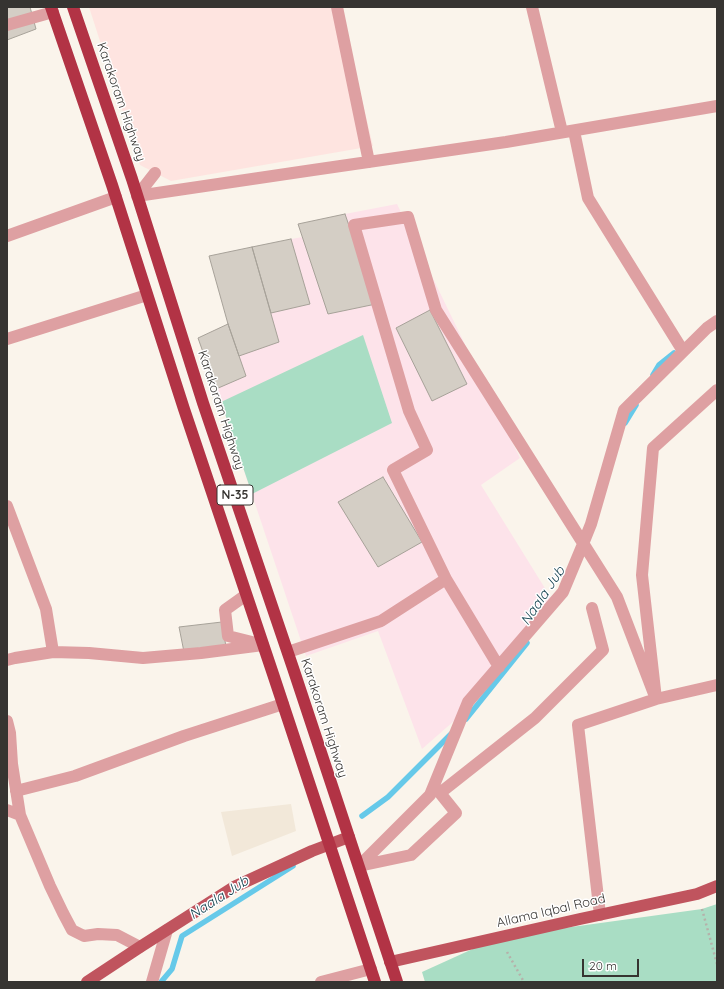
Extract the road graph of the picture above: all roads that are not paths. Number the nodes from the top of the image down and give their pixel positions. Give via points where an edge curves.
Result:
1 (73, 7) edge
2 (337, 7) edge
3 (532, 7) edge
4 (52, 10) edge
5 (7, 25) edge
6 (717, 106) edge
7 (568, 131) junction
8 (369, 162) junction
9 (155, 173) dead end
10 (137, 196) junction
11 (116, 197) junction
12 (7, 236) edge
13 (147, 295) junction
14 (717, 321) edge
15 (7, 339) edge
16 (683, 351) junction
17 (717, 390) edge
18 (7, 506) edge
19 (584, 544) junction
20 (446, 579) junction
21 (246, 595) junction
22 (592, 608) dead end
23 (263, 645) junction
24 (53, 652) junction
25 (288, 652) junction
26 (7, 660) edge
27 (499, 667) junction
28 (717, 685) edge
29 (656, 699) junction
30 (283, 704) junction
31 (8, 729) edge
32 (16, 791) junction
33 (7, 810) edge
34 (20, 815) junction
35 (349, 838) junction
36 (330, 844) junction
37 (359, 866) junction
38 (717, 886) edge
39 (600, 915) junction
40 (167, 930) junction
41 (140, 947) junction
42 (390, 962) junction
43 (371, 969) junction
44 (87, 982) edge
45 (152, 982) edge
46 (321, 982) edge
47 (375, 982) edge
48 (397, 982) edge

1 - 10 highway, Karakoram Highway / N-35
2 - 8 street
3 - 7 street
4 - 5 street
4 - 11 highway, N-35
6 - 7 street
7 - 8 street
7 - 16 street via 588,198
8 - 10 street
9 - 10 street
10 - 25 highway, Karakoram Highway / N-35
11 - 12 street
11 - 13 highway, N-35
13 - 15 street
13 - 21 highway, N-35
14 - 16 street
16 - 19 street via 624,410
17 - 29 street via 653,448 642,574
18 - 24 street via 46,609
19 - 20 street via 436,310 408,217 354,225 409,411 427,450 393,470
19 - 27 street via 563,592
19 - 29 street via 617,597
20 - 25 street via 381,621
20 - 27 street
21 - 23 highway, N-35
21 - 23 street via 225,610 228,636
22 - 37 street via 603,650 535,718 440,793 456,813 411,855
23 - 24 street via 143,658
23 - 30 highway, N-35
24 - 26 street
25 - 35 highway, Karakoram Highway / N-35
27 - 37 street via 468,702 430,795
28 - 29 street
29 - 39 street via 578,725
30 - 32 street via 184,736 75,776
30 - 36 highway, N-35
31 - 32 street
32 - 34 street
33 - 34 street
34 - 41 street via 53,893 72,930 84,936 117,934
35 - 36 main road
35 - 37 highway, Karakoram Highway / N-35
36 - 40 main road via 234,887
36 - 43 highway, N-35
37 - 42 highway, Karakoram Highway / N-35
38 - 39 main road, Allama Iqbal Road via 697,894
39 - 42 main road, Allama Iqbal Road
40 - 41 main road
40 - 45 street
41 - 44 main road
42 - 48 highway, Karakoram Highway / N-35
43 - 46 street
43 - 47 highway, N-35

